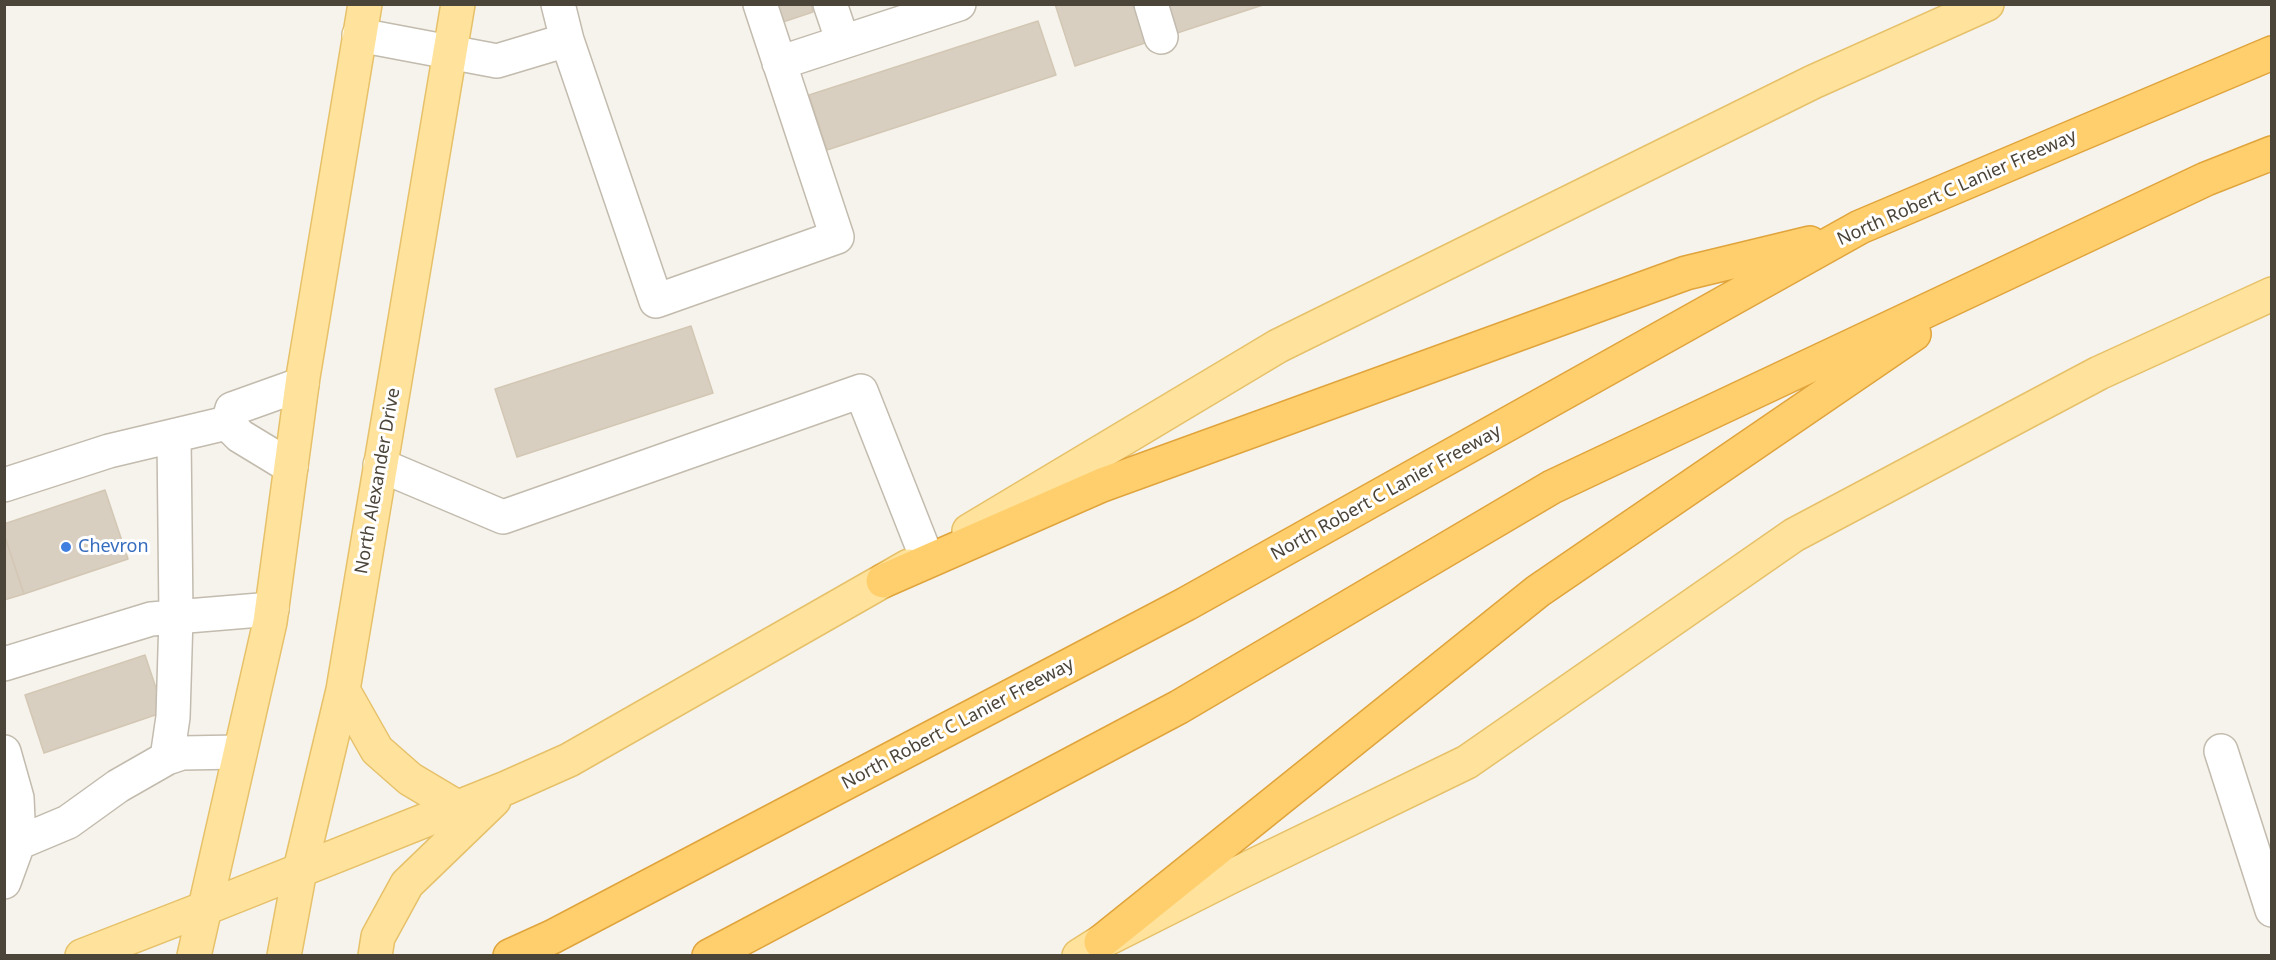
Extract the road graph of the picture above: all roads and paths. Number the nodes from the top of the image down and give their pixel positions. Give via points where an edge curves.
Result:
1 (458, 4) edge
2 (558, 4) edge
3 (760, 4) edge
4 (830, 4) edge
5 (959, 4) edge
6 (1151, 4) edge
7 (1987, 4) edge
8 (904, 13) edge
9 (362, 20) edge
10 (1161, 37) dead end
11 (567, 40) junction
12 (843, 42) junction
13 (450, 53) junction
14 (2271, 53) edge
15 (779, 63) junction
16 (2271, 153) edge
17 (1847, 235) junction
18 (1997, 278) junction
19 (2271, 294) edge
20 (302, 384) junction
21 (231, 423) junction
22 (174, 436) junction
23 (380, 465) junction
24 (291, 467) junction
25 (4, 485) edge
26 (926, 556) junction
27 (883, 581) junction
28 (272, 609) junction
29 (176, 617) junction
30 (4, 664) edge
31 (343, 690) junction
32 (2221, 751) dead end
33 (4, 752) edge
34 (240, 752) junction
35 (167, 758) junction
36 (506, 788) junction
37 (457, 807) junction
38 (18, 843) junction
39 (300, 870) junction
40 (4, 882) edge
41 (203, 909) junction
42 (2271, 910) edge
43 (1090, 949) edge
44 (82, 956) edge
45 (194, 956) edge
46 (284, 956) edge
47 (375, 956) edge
48 (510, 956) edge
49 (709, 956) edge

1 - 13 main road, North Alexander Drive
2 - 11 street
3 - 15 street
4 - 12 street
5 - 8 street
6 - 10 street
7 - 26 main road via 1813,82 1278,346
8 - 12 street
9 - 13 street
9 - 20 main road
11 - 13 street via 497,61
11 - 15 street via 656,301 837,237
12 - 15 street
13 - 23 main road, North Alexander Drive
14 - 17 highway, North Robert C Lanier Freeway
16 - 18 highway via 2206,179
17 - 27 highway via 1686,273 1102,485
17 - 48 highway, North Robert C Lanier Freeway via 1186,604
18 - 43 highway via 1539,591
18 - 49 highway via 1552,487 1179,707
19 - 43 main road via 2099,373 1794,535 1467,762
20 - 21 street via 232,409
20 - 24 main road
21 - 22 street
21 - 24 street via 240,436
22 - 25 street via 109,451
22 - 29 street
23 - 26 street via 502,518 861,392
23 - 31 main road, North Alexander Drive
24 - 28 main road
26 - 27 main road
27 - 36 main road via 569,760
28 - 29 street
28 - 34 main road
29 - 30 street via 151,619
29 - 35 street via 173,717
31 - 37 main road via 377,750 410,779
31 - 39 main road, North Alexander Drive
32 - 42 street
33 - 38 street via 17,798
34 - 35 street via 182,753
34 - 41 main road
35 - 38 street via 118,786 68,822
36 - 37 main road
36 - 47 main road via 407,884 378,937
37 - 39 main road
38 - 40 street
39 - 41 main road
39 - 46 main road, North Alexander Drive
41 - 44 main road
41 - 45 main road

